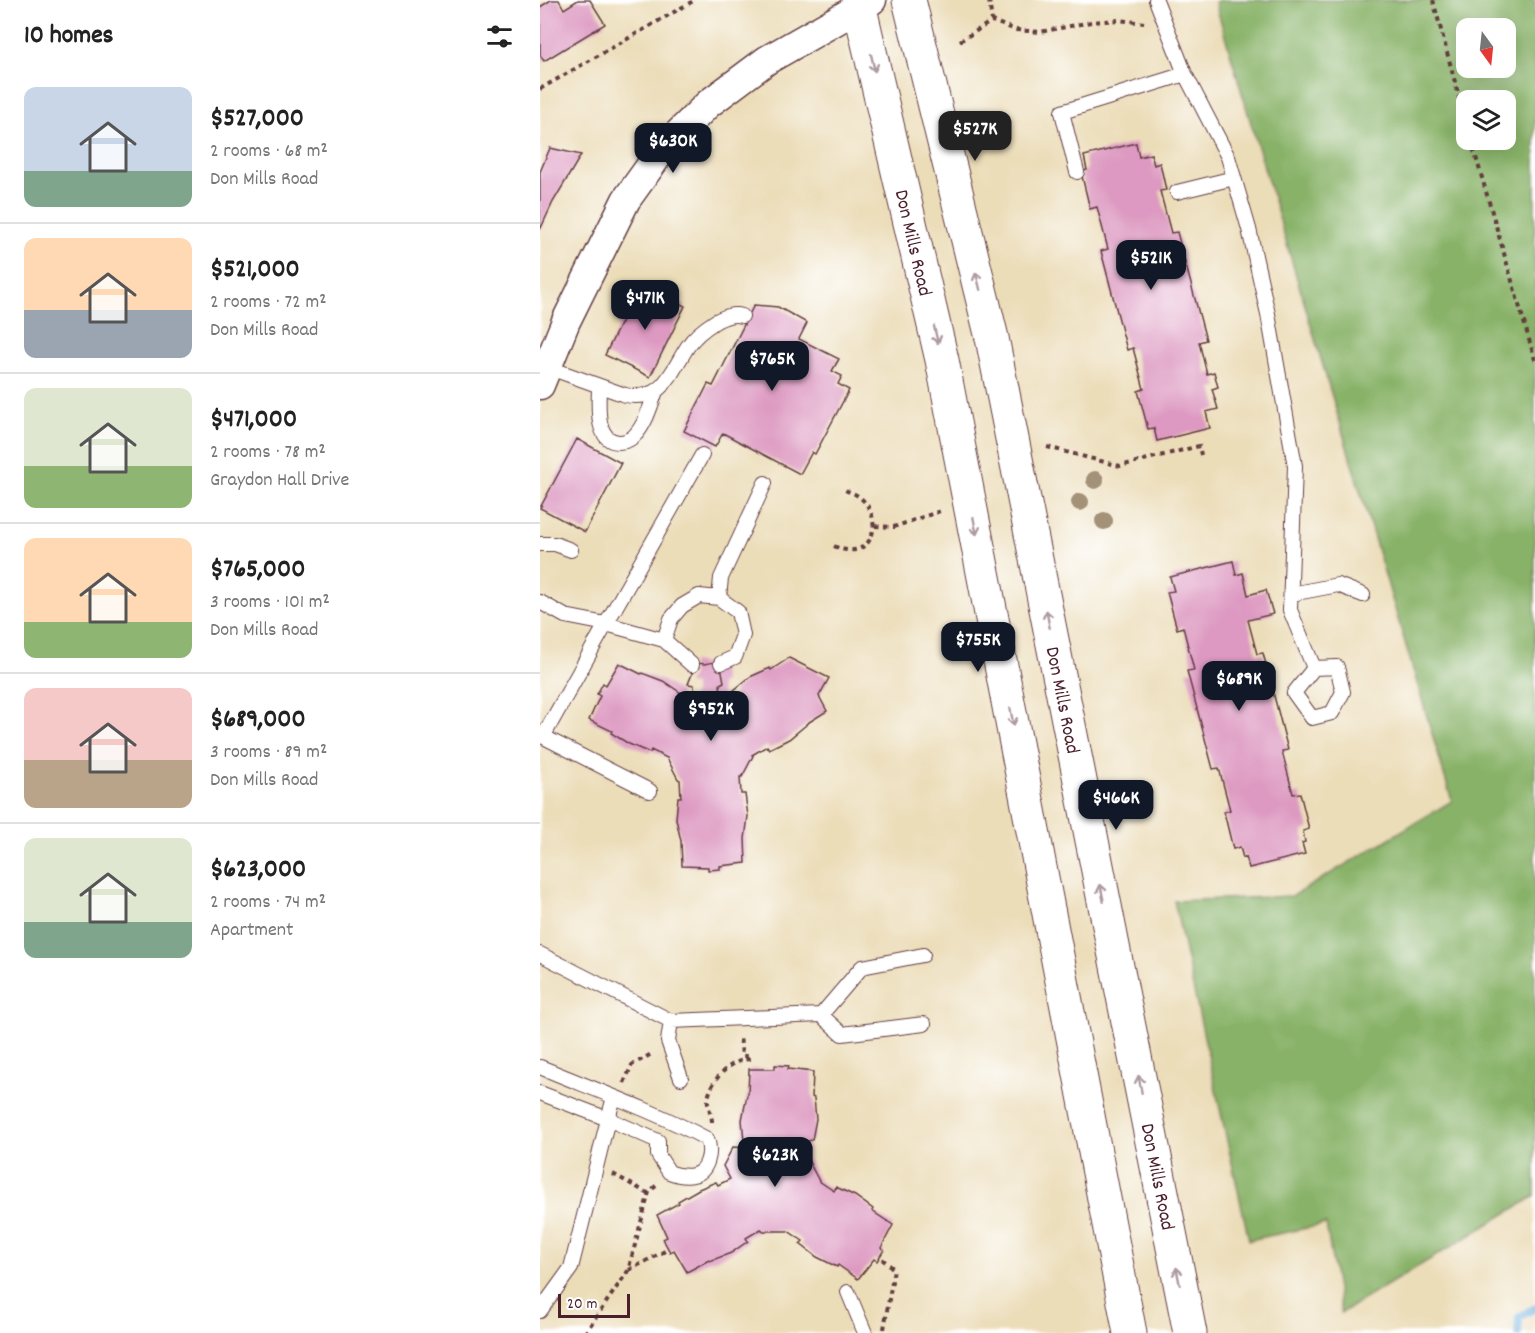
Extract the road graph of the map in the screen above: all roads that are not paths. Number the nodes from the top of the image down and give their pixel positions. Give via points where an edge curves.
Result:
1 (909, 0) edge
2 (1156, 0) edge
3 (863, 2) edge
4 (1185, 74) junction
5 (1077, 172) dead end
6 (1234, 178) junction
7 (1177, 192) dead end
8 (742, 316) dead end
9 (544, 376) edge
10 (599, 386) junction
11 (656, 391) junction
12 (702, 455) dead end
13 (765, 483) dead end
14 (540, 544) edge
15 (571, 550) dead end
16 (1291, 594) junction
17 (1363, 595) dead end
18 (719, 598) junction
19 (540, 602) edge
20 (606, 624) junction
21 (664, 640) junction
22 (721, 663) dead end
23 (692, 665) dead end
24 (1314, 668) dead end
25 (542, 736) edge
26 (650, 791) dead end
27 (540, 954) edge
28 (923, 955) dead end
29 (820, 1015) junction
30 (671, 1021) junction
31 (924, 1024) dead end
32 (540, 1067) edge
33 (681, 1078) dead end
34 (618, 1092) junction
35 (540, 1093) edge
36 (608, 1119) junction
37 (668, 1120) junction
38 (657, 1141) junction
39 (848, 1292) dead end
40 (540, 1311) edge
41 (866, 1333) edge
42 (1130, 1333) edge
43 (1190, 1333) edge

43 -> 1 main road, Don Mills Road via 992,338
2 - 4 lane
3 - 9 street via 767,60 708,104 662,150 626,200 566,321
3 -> 42 main road, Don Mills Road via 942,360
4 - 5 lane via 1062,112
4 - 6 lane via 1228,158
6 - 7 lane
6 - 16 lane via 1268,314 1295,466
8 - 11 lane via 735,314 705,328
9 - 10 lane
10 - 11 lane via 636,397
10 - 11 lane via 600,424 606,436 615,442 628,441 636,435
12 - 20 lane
13 - 18 lane via 721,578
14 - 15 lane
16 - 17 lane via 1338,585
16 - 24 lane via 1290,610
18 - 21 lane via 699,596 682,606 671,619
18 - 22 lane via 738,612 743,636 735,657
19 - 20 lane via 565,616
20 - 21 lane
20 - 25 lane
21 - 23 lane
25 - 26 lane
27 - 30 lane
28 - 29 lane via 862,967
29 - 30 lane
29 - 31 lane via 842,1034
30 - 33 lane via 668,1041
32 - 34 lane
34 - 36 lane
34 - 37 lane
35 - 36 lane
36 - 38 lane
36 - 40 lane via 571,1268
37 - 38 lane
37 - 38 lane via 707,1139 708,1160 696,1175 669,1172 658,1155
39 - 41 lane

